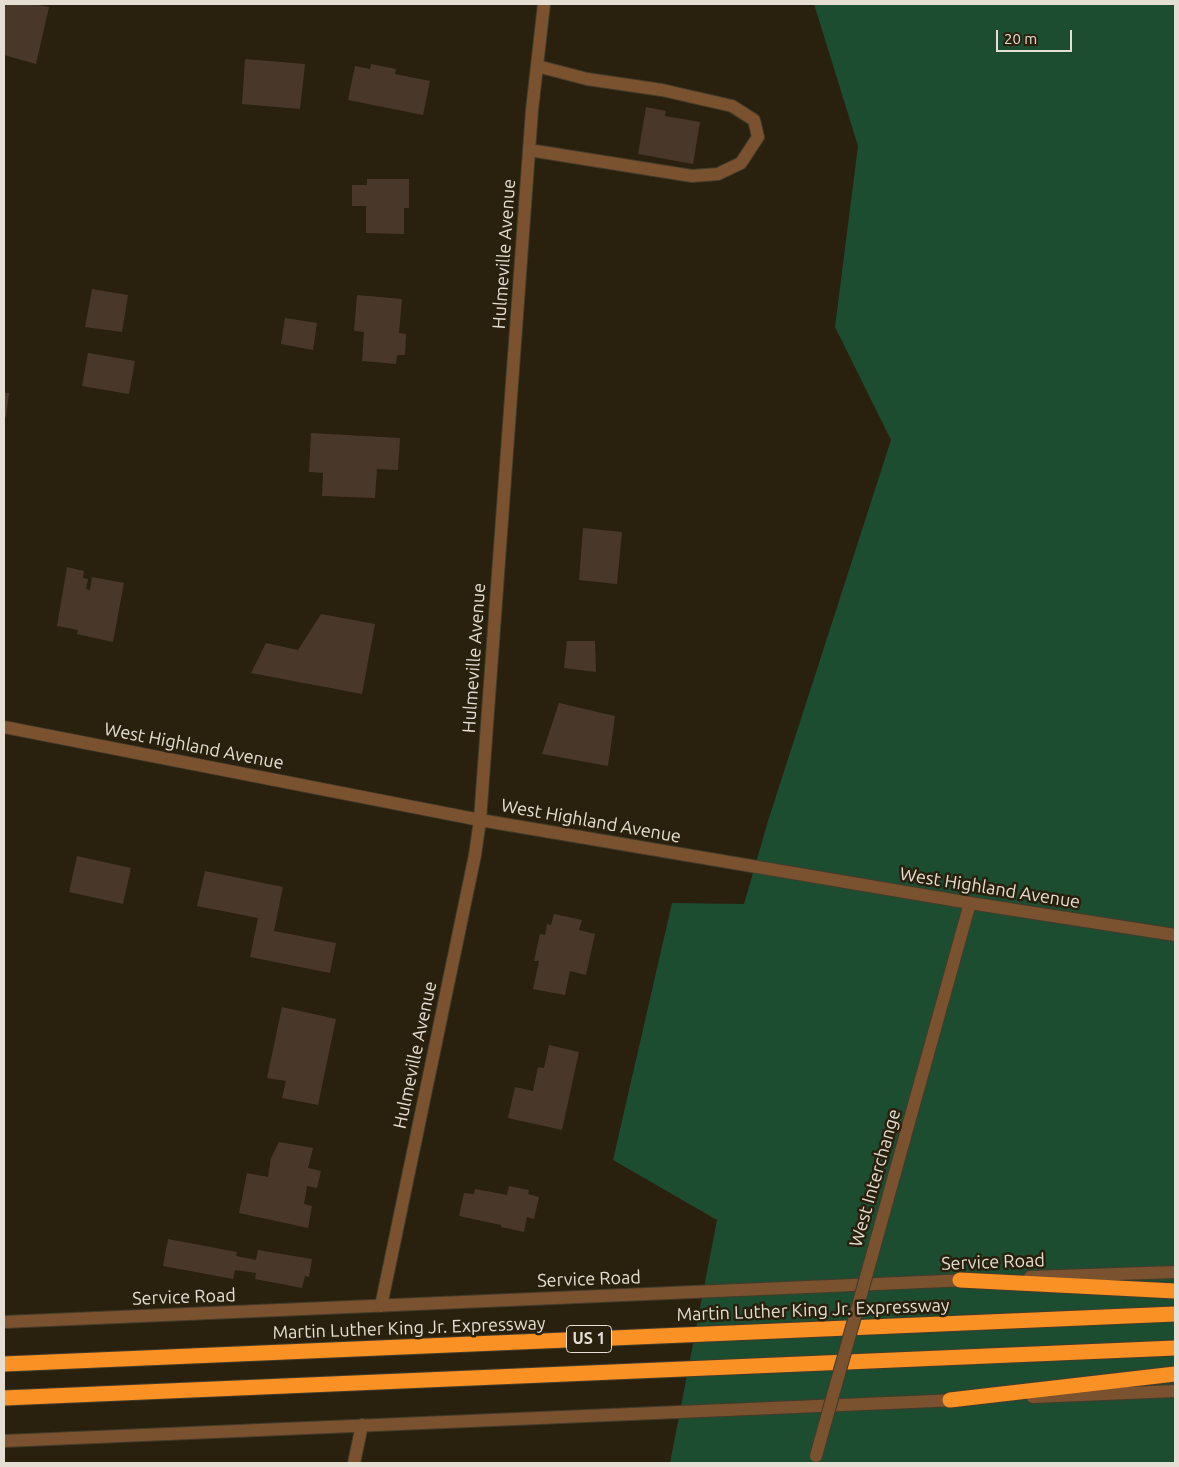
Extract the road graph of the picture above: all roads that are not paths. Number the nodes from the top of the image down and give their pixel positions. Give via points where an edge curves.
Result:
1 (544, 4) edge
2 (537, 66) junction
3 (529, 150) junction
4 (4, 727) edge
5 (480, 820) junction
6 (970, 903) junction
7 (1175, 935) edge
8 (1175, 1272) edge
9 (960, 1280) junction
10 (1175, 1291) edge
11 (381, 1306) junction
12 (1175, 1314) edge
13 (4, 1322) edge
14 (1175, 1348) edge
15 (4, 1364) edge
16 (1175, 1374) edge
17 (1175, 1391) edge
18 (4, 1398) edge
19 (950, 1400) junction
20 (362, 1425) junction
21 (4, 1441) edge
22 (816, 1460) edge
23 (354, 1463) edge

1 - 2 street, Hulmeville Avenue
2 - 3 street, Hulmeville Avenue
2 - 3 street via 587,79 662,90 732,106 754,120 758,138 741,163 718,174 692,176
3 - 5 street, Hulmeville Avenue
4 - 5 street, West Highland Avenue
5 - 6 street, West Highland Avenue
5 - 11 street, Hulmeville Avenue
6 - 7 street, West Highland Avenue
6 - 22 street, West Interchange, bridge
8 - 9 street, Service Road
9 - 10 highway
9 - 11 street, Service Road
11 - 13 street, Service Road
12 - 15 highway, Martin Luther King Jr. Expressway / US 1
14 - 18 highway, US 1
16 - 19 highway
17 - 19 street
19 - 20 street
20 - 21 street
20 - 23 street

